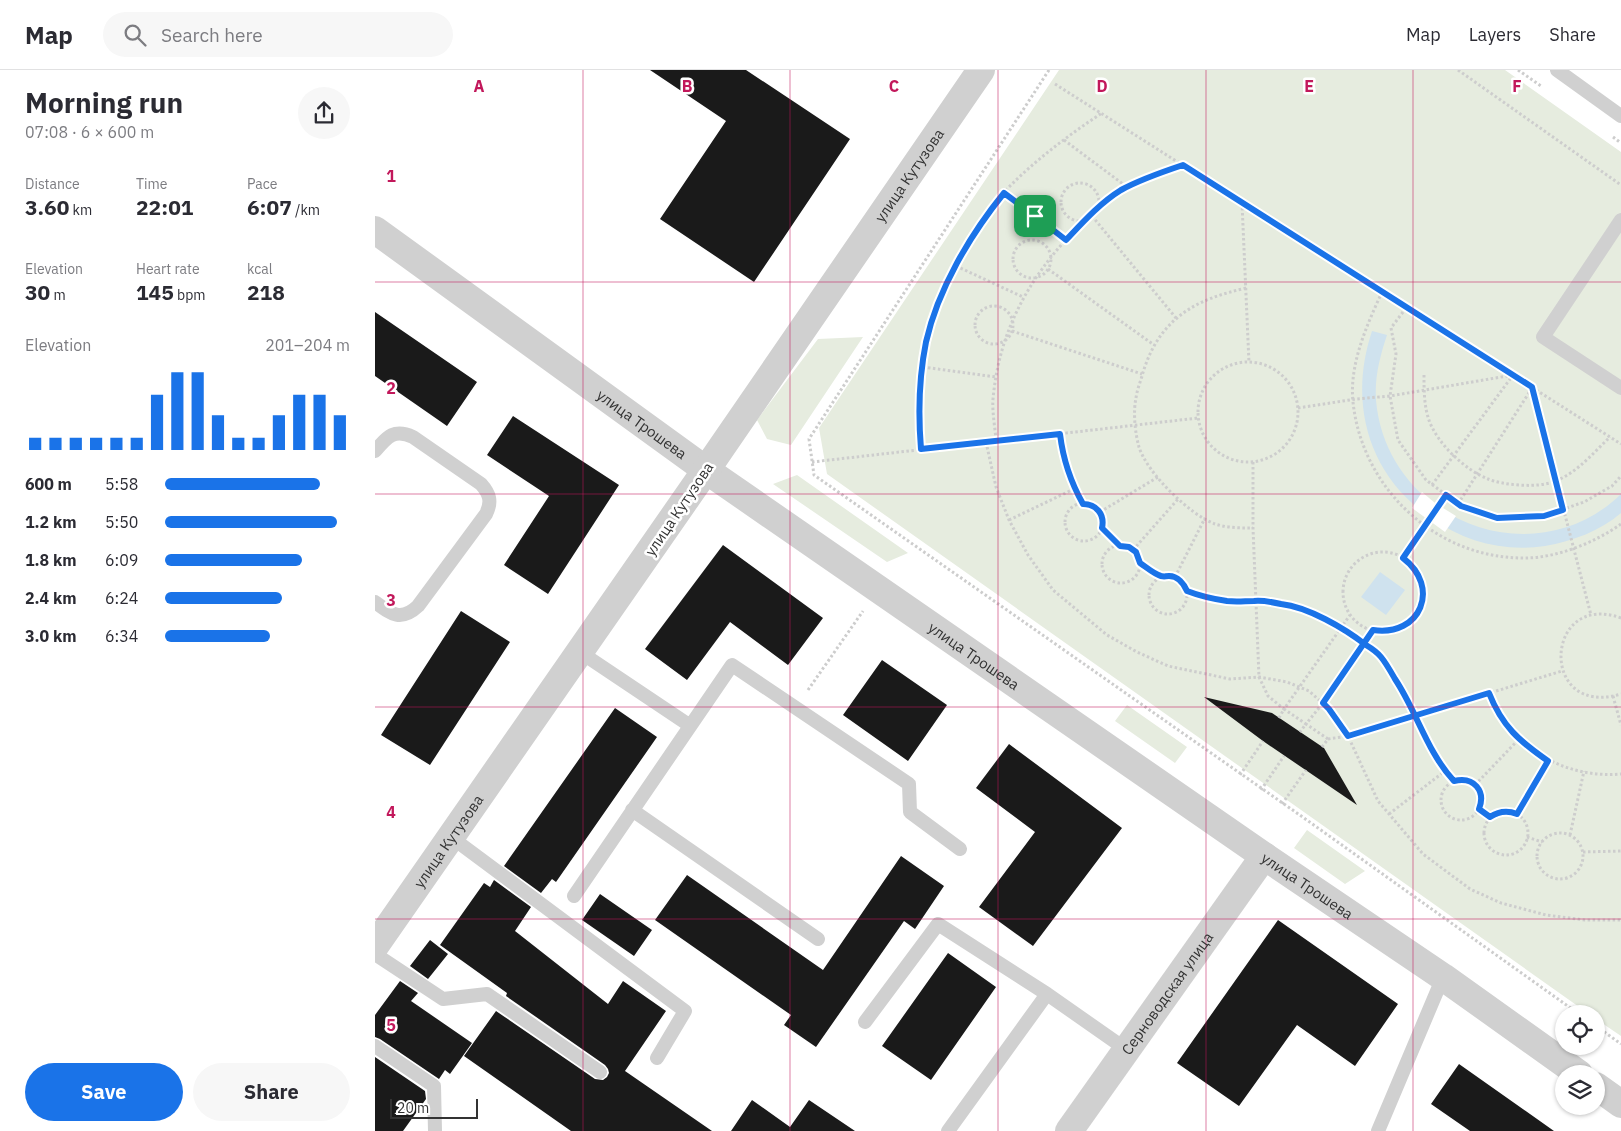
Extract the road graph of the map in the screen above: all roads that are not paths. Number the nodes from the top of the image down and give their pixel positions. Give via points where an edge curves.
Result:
1 (981, 70) edge
2 (1557, 70) edge
3 (1621, 116) edge
4 (1621, 220) edge
5 (375, 230) edge
6 (1621, 388) edge
7 (375, 451) edge
8 (706, 470) junction
9 (375, 602) edge
10 (581, 652) junction
11 (689, 725) junction
12 (632, 810) junction
13 (451, 837) junction
14 (960, 849) dead end
15 (1264, 856) junction
16 (574, 896) dead end
17 (818, 939) dead end
18 (375, 946) edge
19 (375, 954) edge
20 (1443, 977) junction
21 (1047, 994) junction
22 (865, 1022) dead end
23 (375, 1046) edge
24 (1127, 1050) junction
25 (657, 1058) dead end
26 (1566, 1065) edge
27 (600, 1072) dead end
28 (1605, 1092) edge
29 (1621, 1104) edge
30 (435, 1131) edge
31 (948, 1131) edge
32 (1069, 1131) edge
33 (1378, 1131) edge

1 - 8 street, улица Кутузова
2 - 3 lane
4 - 6 lane via 1543,337
5 - 8 street, улица Трошева
7 - 9 lane via 390,435 406,433 481,484 490,498 485,514 412,612 395,615
8 - 10 street, улица Кутузова
8 - 15 street, улица Трошева
10 - 11 lane
10 - 13 street, улица Кутузова
11 - 12 lane
11 - 14 lane via 732,665 909,784 910,812
12 - 16 lane
12 - 17 lane
13 - 18 street, улица Кутузова
13 - 25 lane via 685,1011
15 - 20 street, улица Трошева
15 - 24 street, Серноводская улица
19 - 27 lane via 443,999 487,994
20 - 26 street, улица Трошева
20 - 33 lane
21 - 22 lane via 939,924
21 - 24 lane
21 - 31 lane
23 - 30 lane via 434,1086
24 - 32 street, Серноводская улица
28 - 29 street

